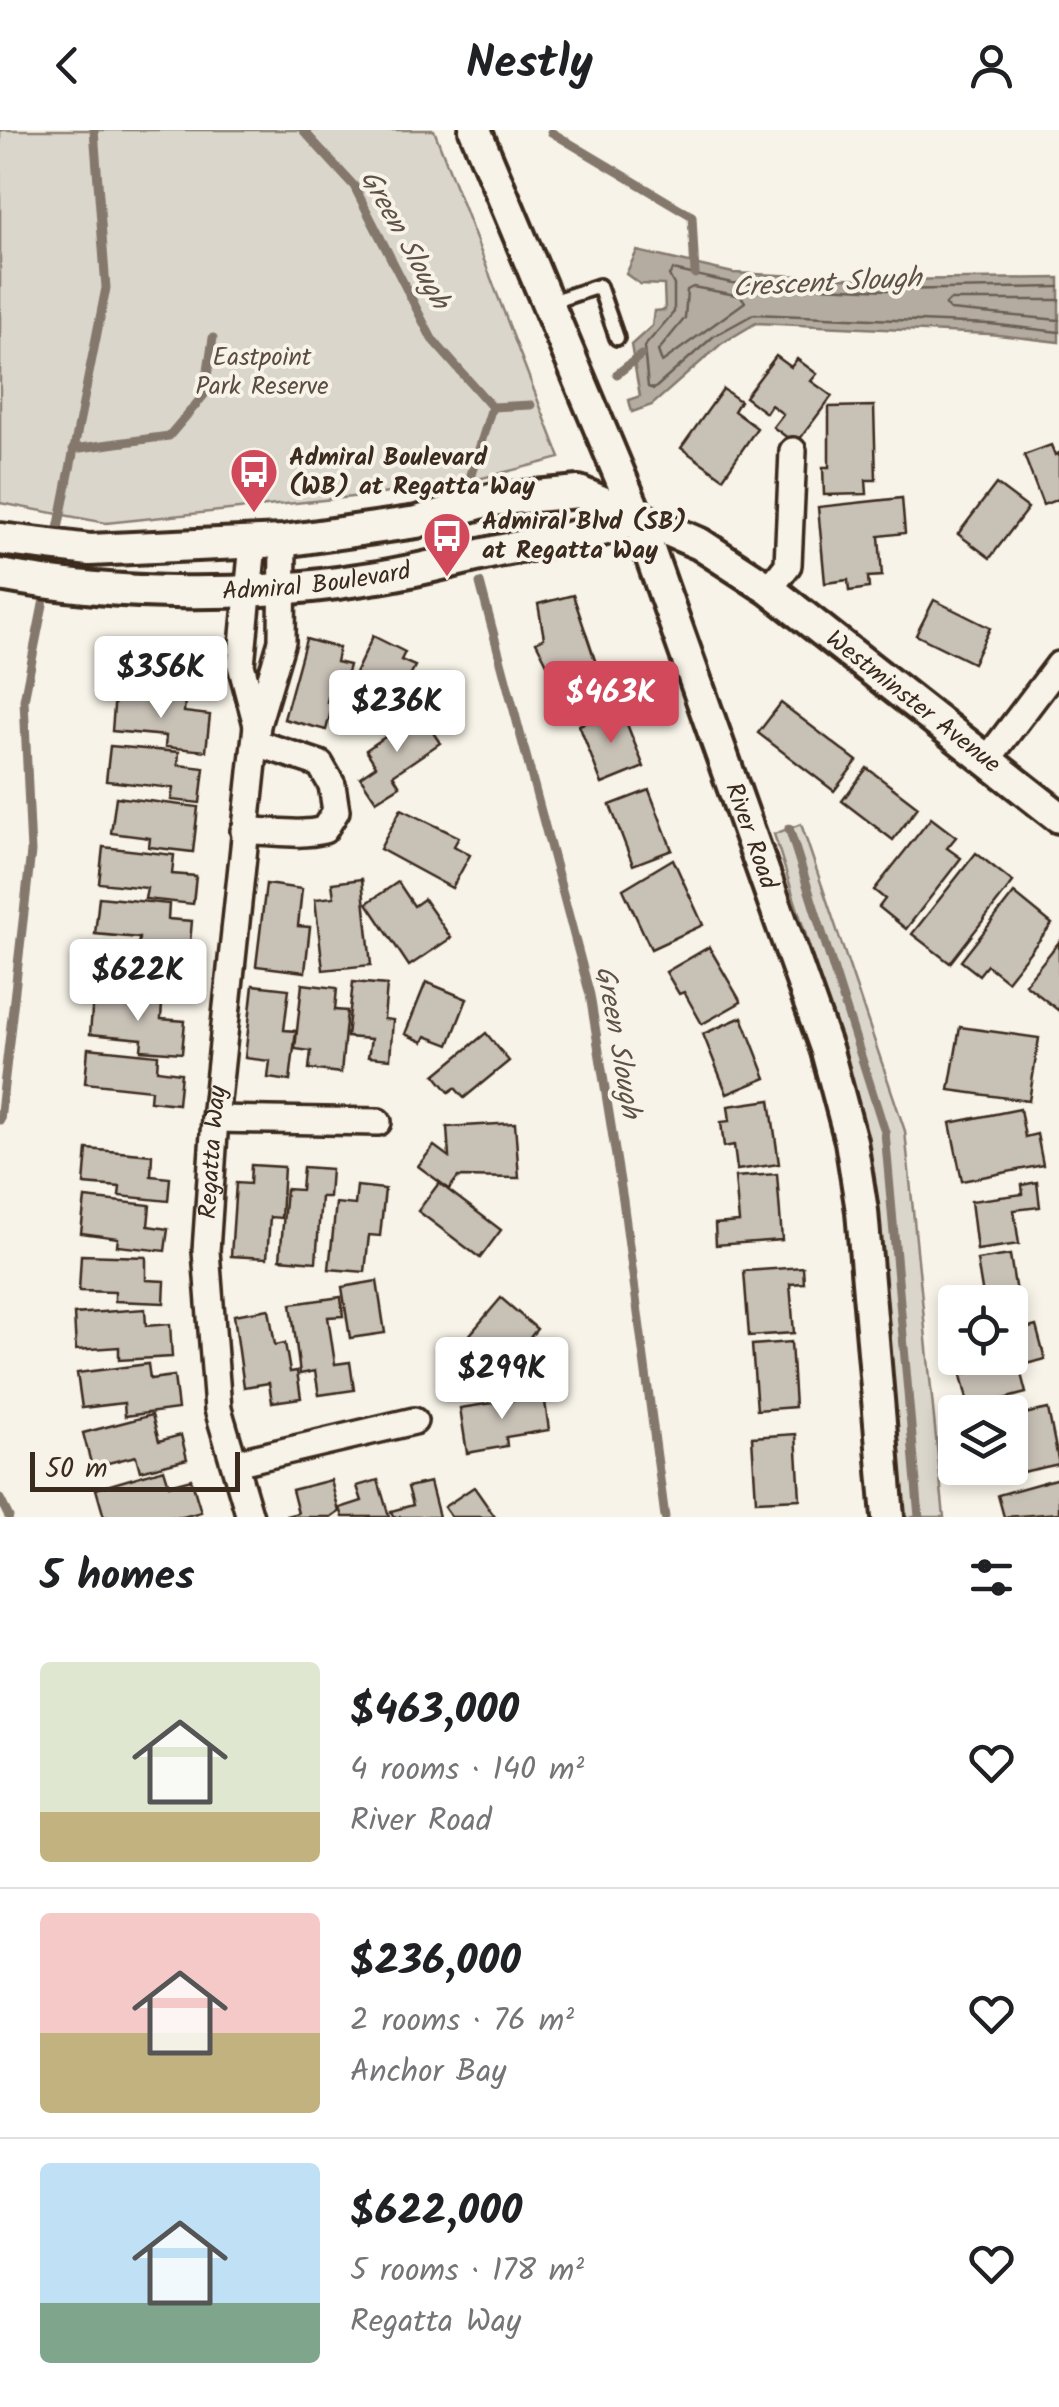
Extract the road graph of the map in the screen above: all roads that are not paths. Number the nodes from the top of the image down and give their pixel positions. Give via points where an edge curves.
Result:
1 (474, 130) edge
2 (548, 303) junction
3 (617, 338) dead end
4 (794, 450) dead end
5 (638, 520) junction
6 (15, 541) edge
7 (268, 542) junction
8 (13, 578) edge
9 (282, 588) junction
10 (769, 589) junction
11 (249, 592) junction
12 (1059, 665) edge
13 (257, 734) junction
14 (987, 760) junction
15 (1059, 818) edge
16 (244, 832) junction
17 (214, 1119) junction
18 (378, 1122) dead end
19 (414, 1421) dead end
20 (235, 1463) junction
21 (250, 1517) edge
22 (888, 1517) edge

1 - 2 street, River Road
2 - 3 lane via 600,286
2 - 5 street, River Road
4 - 10 street via 788,565
5 - 7 street, Admiral Boulevard via 580,492 490,500 417,522
5 - 9 street, Admiral Boulevard via 593,536
5 - 10 street, Westminster Avenue via 700,544
5 - 22 street, River Road via 827,1051 851,1140
6 - 7 street, Admiral Boulevard via 90,550
7 - 9 street, Regatta Way
7 - 11 street, Regatta Way
8 - 11 street, Admiral Boulevard
9 - 11 street, Admiral Boulevard
9 - 13 street, Regatta Way via 282,641
10 - 14 street, Westminster Avenue
11 - 13 street, Regatta Way via 241,665
12 - 14 street
13 - 16 street, Regatta Way
13 - 16 street via 320,764 336,810 324,830 300,836 280,829
14 - 15 street, Westminster Avenue
16 - 17 street, Regatta Way
17 - 18 street
17 - 20 street, Regatta Way via 208,1326 218,1409
19 - 20 street
20 - 21 street, Regatta Way

